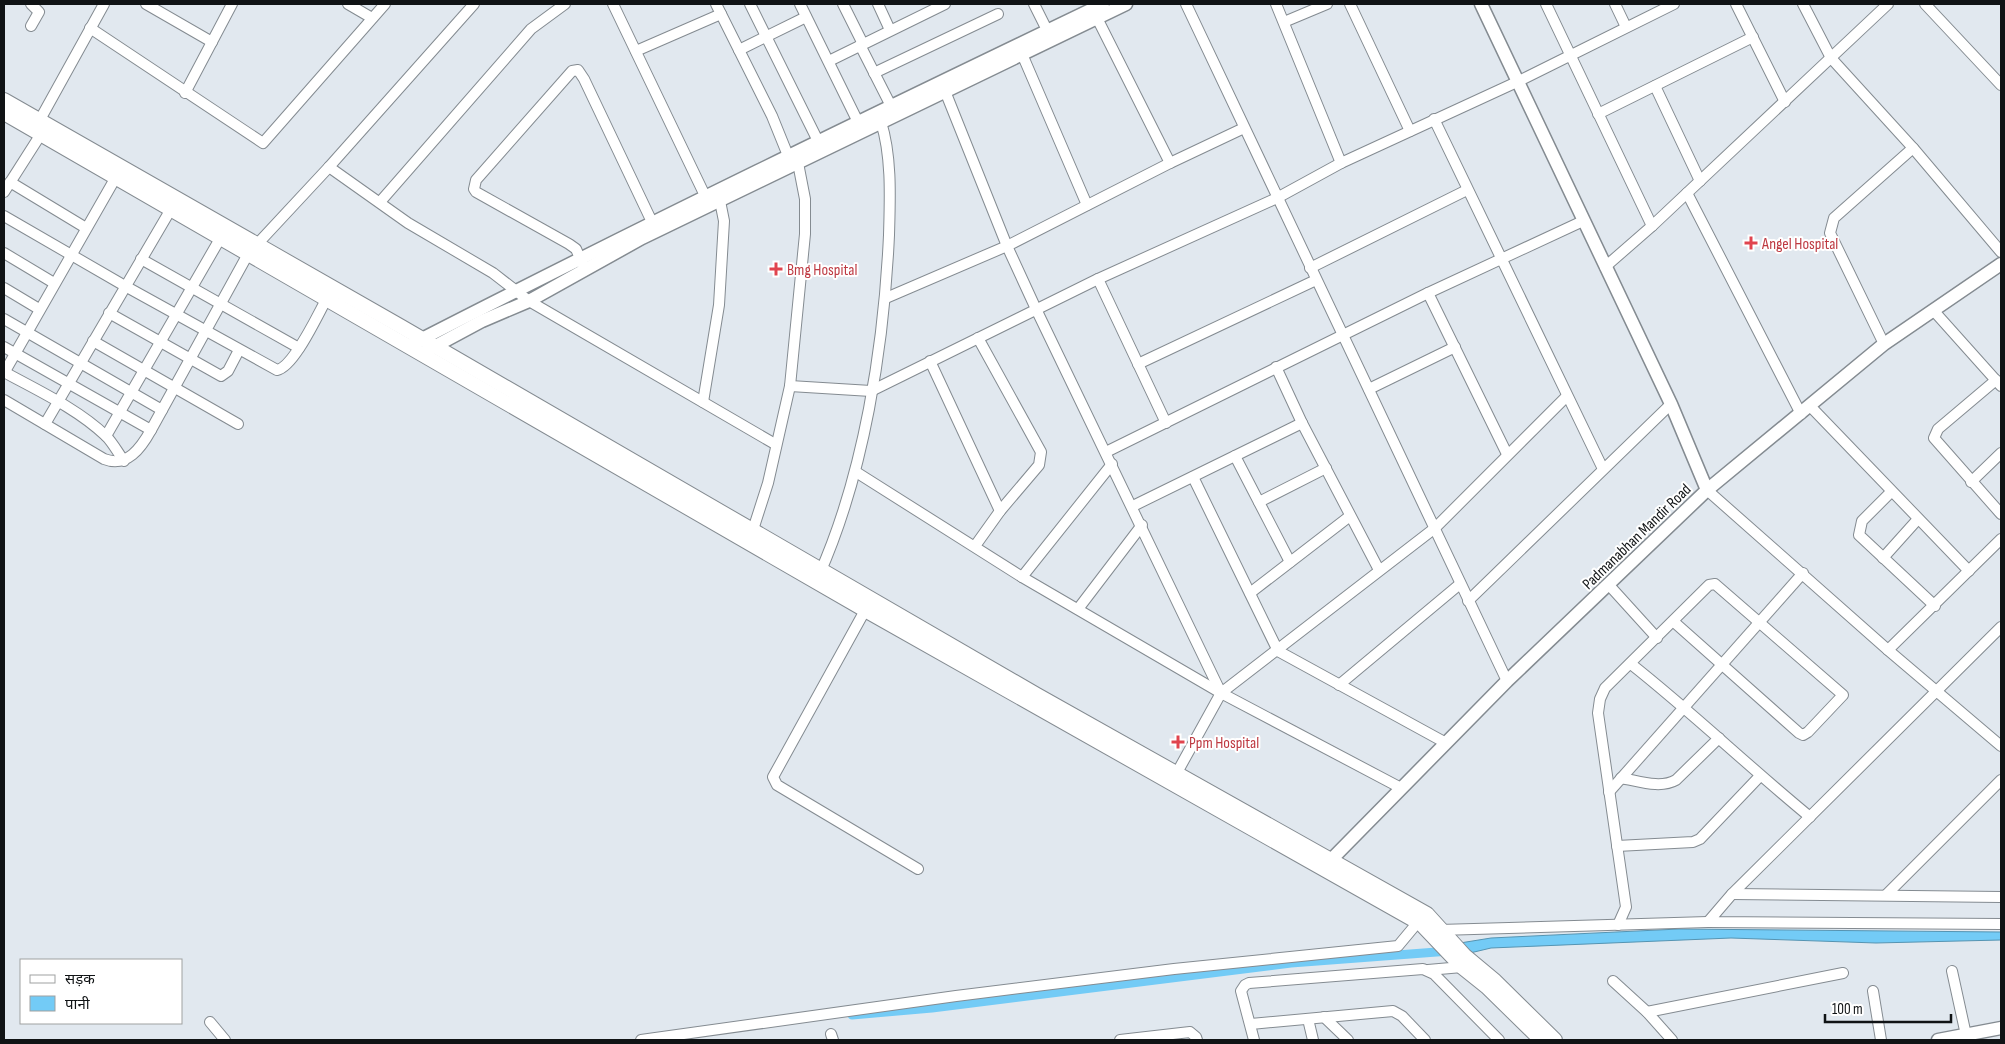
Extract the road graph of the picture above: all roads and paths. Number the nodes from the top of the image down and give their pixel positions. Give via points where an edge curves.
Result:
1 (31, 4) edge
2 (104, 4) edge
3 (146, 4) edge
4 (232, 4) edge
5 (348, 4) edge
6 (384, 4) edge
7 (474, 4) edge
8 (565, 4) edge
9 (613, 4) edge
10 (716, 4) edge
11 (750, 4) edge
12 (800, 4) edge
13 (843, 4) edge
14 (879, 4) edge
15 (945, 4) edge
16 (1034, 4) edge
17 (1103, 4) edge
18 (1126, 4) edge
19 (1186, 4) edge
20 (1276, 4) edge
21 (1327, 4) edge
22 (1350, 4) edge
23 (1481, 4) edge
24 (1546, 4) edge
25 (1615, 4) edge
26 (1674, 4) edge
27 (1736, 4) edge
28 (1803, 4) edge
29 (1888, 4) edge
30 (1924, 4) edge
31 (721, 14) junction
32 (998, 14) dead end
33 (806, 17) junction
34 (372, 18) junction
35 (1097, 18) junction
36 (1284, 22) junction
37 (31, 26) dead end
38 (1626, 27) junction
39 (90, 28) junction
40 (890, 30) junction
41 (1050, 35) junction
42 (1753, 37) junction
43 (765, 39) junction
44 (212, 42) junction
45 (862, 45) junction
46 (739, 50) junction
47 (636, 51) junction
48 (1022, 54) junction
49 (1569, 55) junction
50 (1831, 58) junction
51 (829, 61) junction
52 (874, 73) junction
53 (1519, 81) junction
54 (2001, 85) edge
55 (1655, 86) junction
56 (945, 91) junction
57 (185, 93) junction
58 (4, 100) edge
59 (1785, 102) junction
60 (891, 106) junction
61 (1598, 114) junction
62 (5, 116) edge
63 (1434, 119) junction
64 (869, 123) junction
65 (38, 128) junction
66 (1244, 128) junction
67 (1410, 131) junction
68 (819, 142) junction
69 (1913, 148) junction
70 (793, 160) junction
71 (1170, 163) junction
72 (1341, 163) junction
73 (329, 167) junction
74 (116, 177) junction
75 (1700, 180) junction
76 (10, 182) junction
77 (1467, 190) junction
78 (4, 192) edge
79 (1687, 193) junction
80 (1278, 198) junction
81 (712, 201) junction
82 (380, 202) junction
83 (1087, 205) junction
84 (171, 209) junction
85 (4, 216) edge
86 (1583, 221) junction
87 (652, 222) junction
88 (1652, 226) junction
89 (86, 228) junction
90 (221, 237) junction
91 (1007, 246) junction
92 (252, 249) junction
93 (2001, 252) edge
94 (4, 253) edge
95 (70, 255) junction
96 (141, 259) junction
97 (1500, 259) junction
98 (582, 263) junction
99 (1605, 267) junction
100 (1310, 268) junction
101 (1999, 270) edge
102 (1098, 279) junction
103 (1316, 280) junction
104 (54, 283) junction
105 (125, 286) junction
106 (4, 288) edge
107 (191, 288) junction
108 (516, 290) junction
109 (1428, 294) junction
110 (327, 298) junction
111 (886, 298) junction
112 (529, 300) junction
113 (220, 304) junction
114 (39, 309) junction
115 (1036, 309) junction
116 (1933, 310) junction
117 (109, 313) junction
118 (175, 314) junction
119 (4, 319) edge
120 (205, 331) junction
121 (26, 332) junction
122 (1342, 336) junction
123 (978, 338) junction
124 (422, 339) junction
125 (93, 341) junction
126 (159, 342) junction
127 (1884, 344) junction
128 (4, 346) edge
129 (408, 346) junction
130 (434, 347) junction
131 (299, 348) junction
132 (1455, 348) junction
133 (239, 350) junction
134 (15, 353) junction
135 (421, 354) junction
136 (190, 359) junction
137 (930, 361) junction
138 (80, 363) junction
139 (1138, 364) junction
140 (1276, 367) junction
141 (143, 370) junction
142 (4, 372) edge
143 (69, 383) junction
144 (1998, 383) edge
145 (790, 386) junction
146 (174, 387) junction
147 (1369, 389) junction
148 (871, 391) junction
149 (130, 392) junction
150 (1567, 396) junction
151 (4, 400) edge
152 (57, 402) junction
153 (703, 402) junction
154 (1671, 404) junction
155 (162, 410) junction
156 (1806, 410) junction
157 (119, 412) junction
158 (1166, 423) junction
159 (1302, 423) junction
160 (45, 424) junction
161 (238, 424) dead end
162 (151, 430) junction
163 (106, 436) junction
164 (775, 444) junction
165 (1106, 452) junction
166 (2001, 453) edge
167 (1508, 454) junction
168 (1235, 456) junction
169 (124, 461) junction
170 (1112, 464) junction
171 (1326, 468) junction
172 (1603, 469) junction
173 (856, 472) junction
174 (1193, 477) junction
175 (1971, 482) junction
176 (1707, 490) junction
177 (1890, 492) junction
178 (1259, 502) junction
179 (1133, 506) junction
180 (1000, 510) junction
181 (2001, 514) edge
182 (1350, 516) junction
183 (1918, 519) junction
184 (1142, 525) junction
185 (1435, 528) junction
186 (750, 537) junction
187 (2001, 539) edge
188 (975, 546) junction
189 (1883, 558) junction
190 (1290, 562) junction
191 (1379, 570) junction
192 (1969, 571) junction
193 (1803, 573) junction
194 (819, 576) junction
195 (1022, 577) junction
196 (1460, 584) junction
197 (1608, 584) junction
198 (1250, 593) junction
199 (1468, 601) junction
200 (868, 605) junction
201 (1935, 606) junction
202 (1078, 609) junction
203 (1674, 622) junction
204 (1761, 623) junction
205 (2001, 627) edge
206 (1657, 638) junction
207 (1888, 650) junction
208 (1278, 651) junction
209 (1631, 664) junction
210 (1723, 664) junction
211 (1507, 681) junction
212 (1340, 685) junction
213 (1938, 691) junction
214 (1222, 693) junction
215 (1686, 707) junction
216 (1719, 738) junction
217 (1446, 743) junction
218 (2001, 746) edge
219 (1760, 776) junction
220 (1174, 778) junction
221 (1621, 778) junction
222 (2001, 780) edge
223 (1401, 788) junction
224 (1609, 792) junction
225 (1810, 817) junction
226 (1617, 846) junction
227 (1328, 863) junction
228 (918, 869) dead end
229 (1732, 894) junction
230 (1886, 895) junction
231 (2001, 897) edge
232 (1418, 922) junction
233 (1708, 922) junction
234 (2001, 924) edge
235 (1618, 925) junction
236 (1440, 937) junction
237 (1463, 962) junction
238 (1428, 970) junction
239 (1952, 971) dead end
240 (1843, 973) dead end
241 (1613, 981) dead end
242 (1873, 991) dead end
243 (1646, 1012) junction
244 (1324, 1017) junction
245 (1308, 1019) junction
246 (210, 1022) dead end
247 (1251, 1024) junction
248 (2001, 1028) edge
249 (1966, 1035) junction
250 (1151, 1038) edge
251 (225, 1040) edge
252 (641, 1040) edge
253 (1120, 1040) edge
254 (1197, 1040) edge
255 (1254, 1040) edge
256 (1313, 1040) edge
257 (1348, 1040) edge
258 (1425, 1040) edge
259 (1498, 1040) edge
260 (1541, 1040) edge
261 (1556, 1040) edge
262 (1672, 1040) edge
263 (1881, 1040) edge
264 (1938, 1040) edge

1 - 37 street via 39,12
2 - 39 street
3 - 44 street
4 - 44 street
5 - 34 street
6 - 34 street
7 - 73 street
8 - 82 street via 531,29
9 - 47 street
10 - 31 street
11 - 43 street
12 - 33 street
13 - 45 street
14 - 40 street
15 - 40 street
16 - 41 street
17 - 41 street
18 - 35 street
19 - 66 street
20 - 36 street
21 - 36 street
22 - 67 street
23 - 53 street
24 - 49 street
25 - 38 street
26 - 38 street
27 - 42 street
28 - 50 street
29 - 50 street
30 - 54 street
31 - 46 street
31 - 47 street
32 - 52 street
33 - 43 street
33 - 51 street
34 - 57 street via 262,143
35 - 41 street
35 - 71 street
36 - 72 street
38 - 49 street
39 - 57 street
39 - 65 street
40 - 45 street
41 - 48 street
41 - 60 street
42 - 55 street
42 - 59 street
43 - 46 street
43 - 68 street
44 - 57 street
45 - 51 street
45 - 52 street
46 - 70 street
47 - 81 street
48 - 56 street
48 - 83 street
49 - 53 street
49 - 61 street
50 - 59 street
50 - 69 street
51 - 64 street
52 - 60 street
53 - 63 street
53 - 86 street
55 - 61 street
55 - 75 street
56 - 64 street
56 - 91 street
58 - 65 main road
59 - 75 street
60 - 64 street
61 - 88 street
62 - 65 main road
63 - 67 street
63 - 77 street
64 - 68 street
64 - 70 street
64 - 111 street via 888,168 890,208
65 - 74 main road
65 - 76 street
65 - 92 main road
66 - 71 street
66 - 80 street
67 - 72 street
68 - 70 street
69 - 93 street
69 - 127 street via 1834,218 1831,225 1830,232
70 - 81 street
70 - 145 street via 805,198 805,234
71 - 83 street
72 - 80 street
73 - 82 street
73 - 92 street
74 - 84 main road
74 - 89 street
75 - 79 street
76 - 78 street
76 - 89 street
77 - 97 street
77 - 100 street
79 - 88 street
79 - 156 street
80 - 100 street
80 - 102 street
81 - 87 street
81 - 98 street
81 - 153 street via 724,221 719,305
82 - 108 street
83 - 91 street
84 - 90 main road
84 - 96 street
85 - 95 street
86 - 97 street
86 - 99 street
87 - 98 street
87 - 98 street via 584,79 576,69 543,101 476,180 474,189 569,244
88 - 99 street
89 - 95 street
90 - 92 main road
90 - 107 street
91 - 111 street
91 - 115 street
92 - 110 main road
92 - 113 street
92 - 124 main road
94 - 104 street
95 - 104 street
95 - 105 street
96 - 105 street
96 - 107 street
97 - 109 street
97 - 150 street
98 - 108 street
98 - 112 street
99 - 154 street
100 - 103 street
101 - 116 street, Padmanabhan Mandir Road
102 - 115 street
102 - 139 street
103 - 122 street
103 - 139 street
104 - 114 street
105 - 117 street
105 - 118 street
106 - 114 street
107 - 113 street
107 - 118 street
108 - 112 street
108 - 124 street
109 - 122 street
109 - 132 street
110 - 129 main road
110 - 131 street
111 - 148 street
112 - 130 street
112 - 153 street
113 - 120 street
113 - 131 street
114 - 121 street
115 - 123 street
115 - 165 street
116 - 127 street, Padmanabhan Mandir Road
116 - 144 street
117 - 125 street
117 - 126 street
118 - 120 street
118 - 126 street
119 - 121 street
120 - 133 street
120 - 136 street
121 - 134 street
121 - 138 street
122 - 140 street
122 - 147 street
123 - 137 street
123 - 180 street via 1041,452 1039,465
124 - 129 street
124 - 130 main road
125 - 138 street
125 - 141 street
126 - 136 street
126 - 141 street
127 - 156 street, Padmanabhan Mandir Road
128 - 134 street
129 - 135 main road
130 - 135 street
130 - 186 main road
131 - 133 street via 287,365 277,370
132 - 147 street
132 - 167 street
133 - 136 street via 228,371 221,376
134 - 142 street
134 - 143 street
135 - 186 main road
136 - 146 street
137 - 148 street
137 - 180 street
138 - 143 street
138 - 149 street
139 - 158 street
140 - 158 street
140 - 159 street
141 - 146 street
141 - 149 street
142 - 152 street
143 - 152 street
143 - 157 street
144 - 175 street via 1938,428 1934,438
145 - 148 street
145 - 164 street
146 - 155 street
146 - 161 street
147 - 185 street
148 - 173 street
149 - 155 street
149 - 157 street
150 - 167 street
150 - 172 street
151 - 160 street
152 - 160 street
152 - 163 street
153 - 164 street
154 - 172 street
154 - 176 street
155 - 162 street
156 - 176 street, Padmanabhan Mandir Road
156 - 177 street
157 - 162 street
157 - 163 street
158 - 165 street
159 - 168 street
159 - 171 street
160 - 169 street via 104,459
162 - 169 street via 137,451
163 - 169 street
164 - 186 street via 768,483
165 - 170 street
166 - 175 street
167 - 185 street
168 - 174 street
168 - 178 street
170 - 179 street
170 - 195 street
171 - 178 street
171 - 182 street
172 - 199 street
173 - 188 street
173 - 194 street
174 - 179 street
174 - 198 street
175 - 181 street
176 - 193 street
176 - 197 street, Padmanabhan Mandir Road
177 - 183 street
177 - 189 street via 1859,528 1859,534
178 - 190 street
179 - 184 street
180 - 188 street
182 - 190 street
182 - 191 street
183 - 189 street
183 - 192 street
184 - 202 street
184 - 214 street
185 - 191 street
185 - 196 street
186 - 194 main road
187 - 192 street
188 - 195 street
189 - 201 street
190 - 198 street
191 - 208 street
192 - 201 street
193 - 204 street
193 - 207 street
194 - 200 main road
195 - 202 street
196 - 199 street
196 - 212 street
197 - 206 street
197 - 211 street, Padmanabhan Mandir Road
198 - 208 street
199 - 211 street
200 - 220 main road
200 - 228 street via 775,769 774,782
201 - 207 street
202 - 214 street
203 - 204 street via 1709,585 1716,584
203 - 206 street
203 - 210 street
204 - 210 street
204 - 210 street via 1843,696 1803,734
205 - 213 street
206 - 209 street
207 - 213 street
208 - 212 street
208 - 214 street
209 - 215 street
209 - 224 street via 1606,688 1600,699 1598,713
210 - 215 street
211 - 217 street, Padmanabhan Mandir Road
212 - 217 street
213 - 218 street
213 - 225 street
214 - 220 street
214 - 223 street
215 - 216 street
215 - 221 street
216 - 219 street
216 - 221 street via 1669,784
217 - 223 street, Padmanabhan Mandir Road
219 - 225 street
219 - 226 street via 1700,839
220 - 227 main road
221 - 224 street
222 - 230 street
223 - 227 street, Padmanabhan Mandir Road
224 - 226 street
225 - 229 street
226 - 235 street via 1626,907
227 - 232 main road
227 - 236 main road via 1427,914
229 - 230 street
229 - 233 street
230 - 231 street
232 - 236 main road
232 - 252 street via 1398,946 956,996
233 - 234 street
233 - 235 street
235 - 236 street
236 - 237 main road
237 - 238 street
237 - 260 main road
237 - 261 main road via 1496,980
238 - 247 street via 1249,983 1242,991
238 - 259 street
239 - 249 street
240 - 243 street
241 - 243 street
242 - 263 street
243 - 262 street
244 - 245 street
244 - 257 street
244 - 258 street via 1393,1011
245 - 247 street
245 - 256 street
246 - 251 street
247 - 255 street
248 - 249 street
249 - 264 street
250 - 253 street
250 - 254 street via 1190,1032

